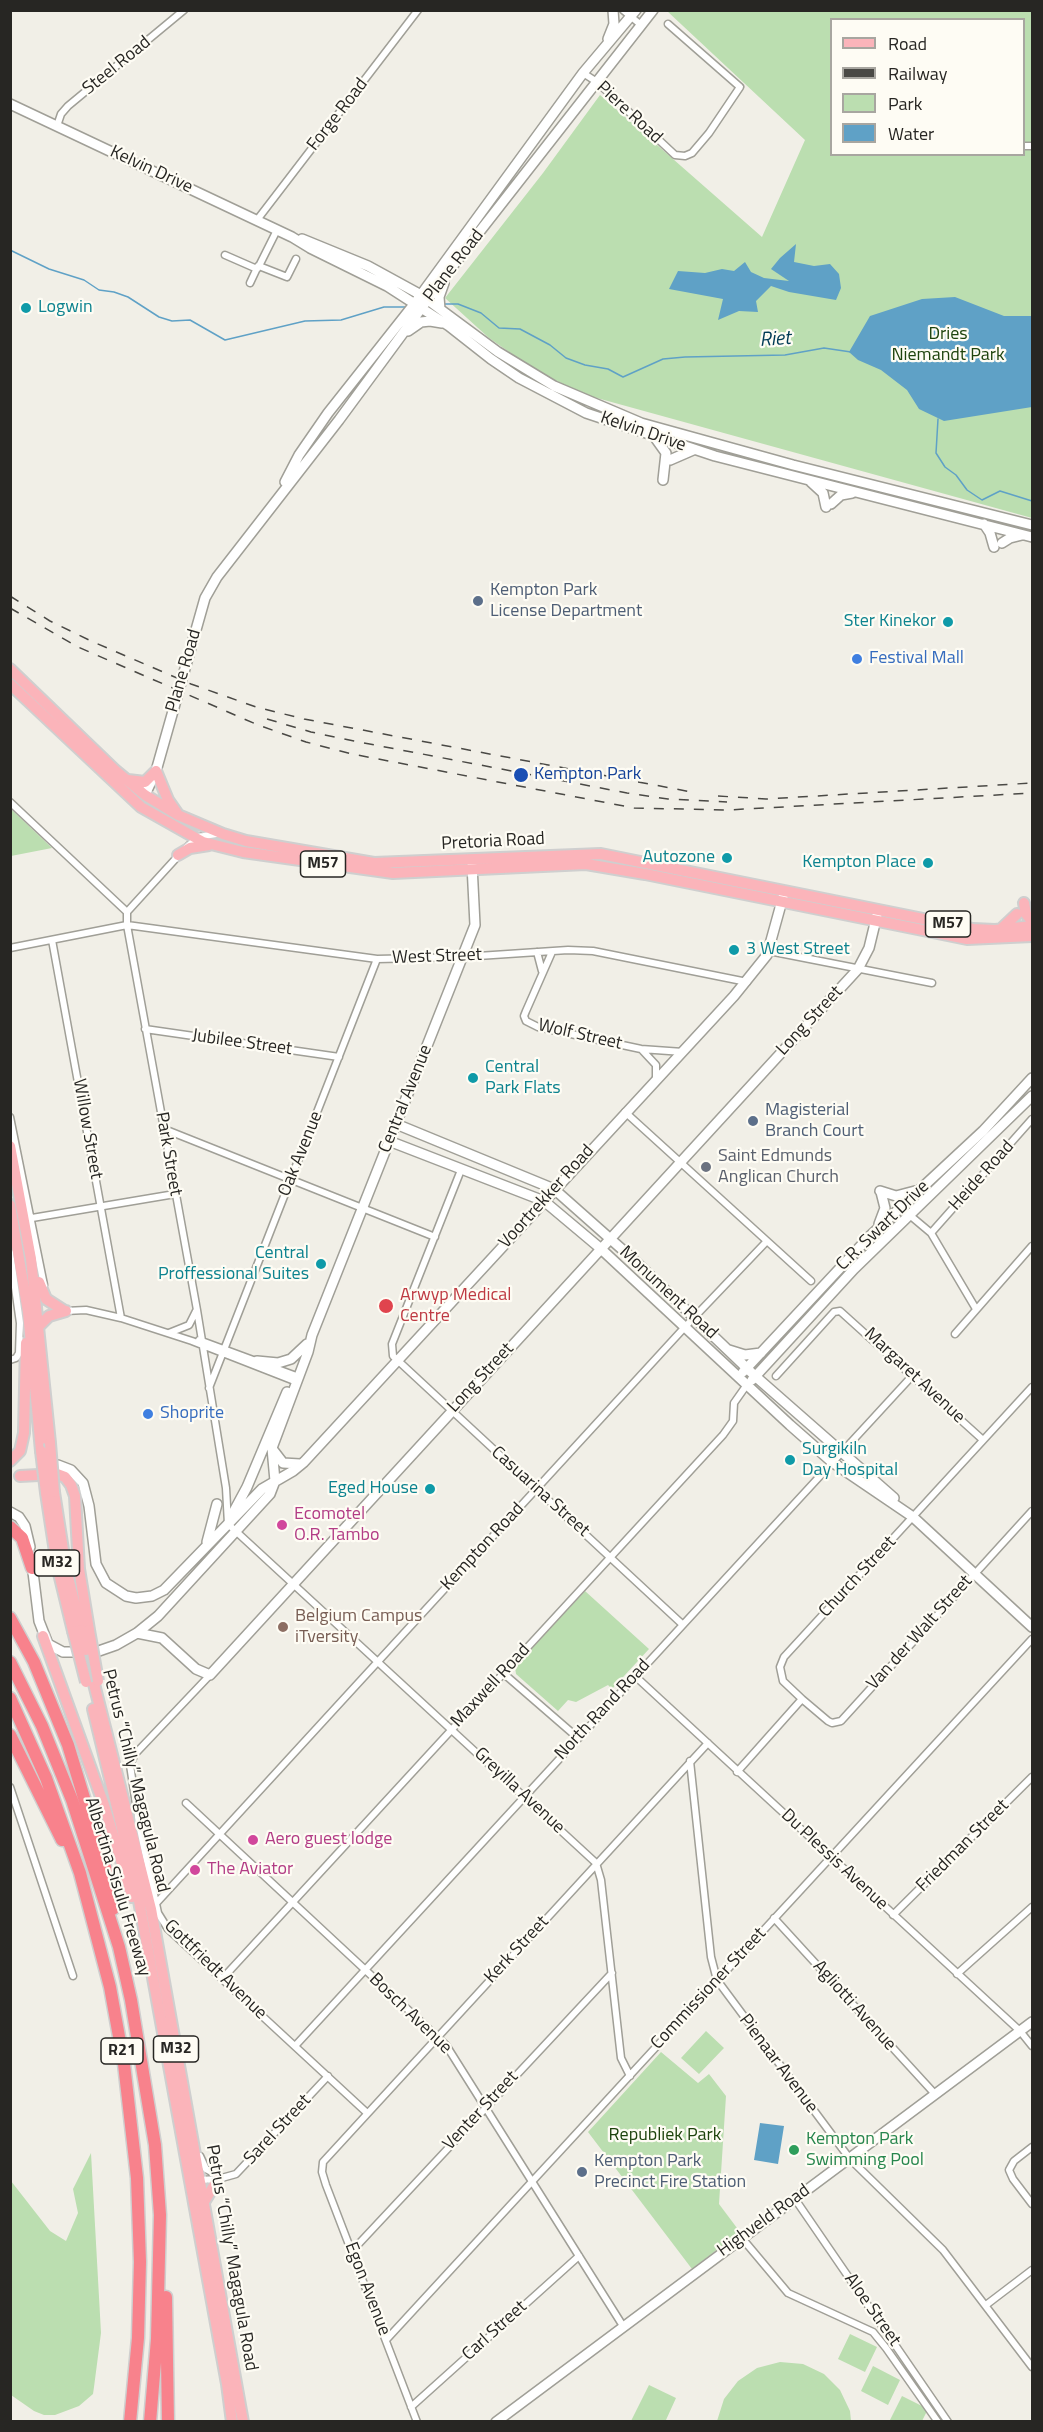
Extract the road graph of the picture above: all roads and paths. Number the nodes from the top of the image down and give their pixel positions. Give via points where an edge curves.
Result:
1 (184, 10) edge
2 (418, 10) edge
3 (613, 10) edge
4 (653, 10) edge
5 (630, 13) edge
6 (668, 24) dead end
7 (641, 25) junction
8 (603, 49) junction
9 (583, 73) junction
10 (597, 82) junction
11 (10, 104) edge
12 (57, 126) junction
13 (257, 220) junction
14 (277, 230) junction
15 (292, 237) junction
16 (225, 255) dead end
17 (296, 259) dead end
18 (258, 267) junction
19 (448, 272) junction
20 (250, 283) dead end
21 (392, 288) junction
22 (421, 301) junction
23 (440, 309) junction
24 (449, 326) junction
25 (393, 329) junction
26 (395, 343) junction
27 (373, 372) junction
28 (333, 416) dead end
29 (654, 437) junction
30 (693, 450) junction
31 (670, 460) dead end
32 (663, 480) dead end
33 (808, 480) junction
34 (854, 493) junction
35 (257, 524) junction
36 (984, 524) junction
37 (1032, 525) edge
38 (1028, 536) edge
39 (10, 669) edge
40 (10, 684) edge
41 (156, 771) junction
42 (125, 779) junction
43 (145, 795) junction
44 (129, 797) junction
45 (10, 802) edge
46 (178, 815) junction
47 (157, 817) junction
48 (178, 829) junction
49 (223, 834) junction
50 (196, 838) junction
51 (215, 845) junction
52 (179, 855) junction
53 (472, 864) junction
54 (783, 897) junction
55 (1024, 903) dead end
56 (127, 912) junction
57 (1017, 914) dead end
58 (877, 915) junction
59 (1032, 921) edge
60 (127, 925) junction
61 (1032, 926) edge
62 (1000, 930) junction
63 (1032, 936) edge
64 (52, 940) junction
65 (10, 948) edge
66 (552, 951) junction
67 (769, 951) junction
68 (537, 952) junction
69 (463, 957) junction
70 (377, 959) junction
71 (858, 969) junction
72 (542, 971) junction
73 (747, 982) junction
74 (932, 983) dead end
75 (145, 1029) junction
76 (641, 1049) junction
77 (682, 1052) junction
78 (339, 1057) junction
79 (1032, 1078) edge
80 (656, 1080) junction
81 (1032, 1096) edge
82 (625, 1112) junction
83 (10, 1117) edge
84 (396, 1124) junction
85 (1031, 1124) edge
86 (164, 1129) junction
87 (389, 1140) junction
88 (10, 1146) edge
89 (681, 1161) junction
90 (461, 1170) junction
91 (290, 1181) junction
92 (554, 1190) junction
93 (919, 1190) junction
94 (175, 1194) junction
95 (544, 1200) junction
96 (10, 1205) edge
97 (101, 1206) junction
98 (900, 1208) junction
99 (362, 1209) junction
100 (910, 1215) junction
101 (32, 1218) junction
102 (931, 1233) junction
103 (870, 1236) junction
104 (435, 1237) junction
105 (609, 1238) junction
106 (767, 1241) junction
107 (1032, 1246) edge
108 (600, 1248) junction
109 (10, 1252) edge
110 (31, 1259) junction
111 (811, 1281) dead end
112 (50, 1299) dead end
113 (197, 1310) junction
114 (976, 1310) junction
115 (64, 1311) junction
116 (31, 1312) junction
117 (121, 1318) junction
118 (694, 1318) junction
119 (39, 1326) junction
120 (684, 1328) junction
121 (168, 1333) junction
122 (955, 1334) dead end
123 (312, 1335) junction
124 (201, 1343) junction
125 (307, 1344) junction
126 (727, 1350) junction
127 (224, 1352) junction
128 (761, 1353) junction
129 (13, 1359) edge
130 (396, 1360) junction
131 (257, 1361) junction
132 (747, 1368) junction
133 (912, 1375) junction
134 (755, 1376) junction
135 (776, 1376) dead end
136 (737, 1378) junction
137 (296, 1379) junction
138 (746, 1386) junction
139 (1032, 1387) edge
140 (209, 1388) junction
141 (451, 1410) junction
142 (983, 1440) junction
143 (272, 1448) junction
144 (841, 1453) junction
145 (10, 1461) edge
146 (832, 1462) junction
147 (301, 1464) junction
148 (15, 1477) edge
149 (275, 1481) junction
150 (537, 1490) junction
151 (50, 1492) junction
152 (216, 1504) dead end
153 (1032, 1511) edge
154 (10, 1512) edge
155 (911, 1515) junction
156 (228, 1524) junction
157 (10, 1527) edge
158 (236, 1531) junction
159 (206, 1547) junction
160 (611, 1556) junction
161 (32, 1568) junction
162 (974, 1574) junction
163 (293, 1584) junction
164 (10, 1618) edge
165 (682, 1624) junction
166 (1032, 1627) edge
167 (81, 1630) junction
168 (137, 1633) junction
169 (43, 1636) junction
170 (1032, 1639) edge
171 (10, 1662) edge
172 (377, 1662) junction
173 (503, 1673) junction
174 (210, 1675) junction
175 (635, 1676) junction
176 (92, 1681) junction
177 (10, 1698) edge
178 (802, 1699) junction
179 (452, 1729) junction
180 (10, 1735) edge
181 (578, 1738) junction
182 (708, 1743) junction
183 (135, 1754) joint
184 (690, 1761) junction
185 (737, 1772) junction
186 (1032, 1777) edge
187 (10, 1787) edge
188 (524, 1796) junction
189 (186, 1803) dead end
190 (220, 1834) junction
191 (831, 1857) junction
192 (596, 1863) junction
193 (293, 1902) junction
194 (154, 1906) junction
195 (1032, 1907) edge
196 (893, 1915) junction
197 (92, 1916) junction
198 (774, 1918) junction
199 (142, 1919) junction
200 (146, 1942) junction
201 (119, 1947) junction
202 (364, 1969) junction
203 (612, 1973) junction
204 (957, 1974) junction
205 (73, 1976) dead end
206 (222, 1979) junction
207 (717, 1980) junction
208 (1032, 2022) edge
209 (1020, 2031) junction
210 (437, 2036) junction
211 (294, 2046) junction
212 (1032, 2046) edge
213 (328, 2076) junction
214 (630, 2076) junction
215 (934, 2093) junction
216 (485, 2107) junction
217 (366, 2112) junction
218 (192, 2136) junction
219 (1032, 2147) edge
220 (326, 2156) joint
221 (850, 2159) junction
222 (221, 2178) junction
223 (195, 2179) junction
224 (533, 2182) junction
225 (795, 2199) junction
226 (204, 2203) junction
227 (1032, 2204) edge
228 (160, 2215) junction
229 (741, 2237) junction
230 (352, 2251) junction
231 (579, 2256) junction
232 (1032, 2270) edge
233 (986, 2305) junction
234 (623, 2326) junction
235 (386, 2340) junction
236 (1032, 2367) edge
237 (411, 2407) junction
238 (130, 2421) edge
239 (150, 2421) edge
240 (168, 2421) edge
241 (232, 2421) edge
242 (243, 2421) edge
243 (417, 2421) edge
244 (496, 2421) edge
245 (938, 2421) edge
246 (948, 2421) edge

1 - 12 street, Steel Road via 68,106
2 - 13 street, Forge Road
3 - 8 main road via 614,24
4 - 7 main road, Plane Road
5 - 7 street
5 - 8 main road, Plane Road
6 - 10 street, Piere Road via 740,87 696,150 685,156 675,155
7 - 10 main road, Plane Road
8 - 9 main road, Plane Road
9 - 10 street, Piere Road
9 - 22 main road, Plane Road
10 - 19 main road, Plane Road
11 - 12 main road, Kelvin Drive
12 - 13 main road, Kelvin Drive
13 - 14 main road, Kelvin Drive
14 - 15 main road, Kelvin Drive
14 - 18 street
15 - 21 main road, Kelvin Drive
15 - 22 main road, Kelvin Drive via 368,266
16 - 18 street
17 - 18 street via 286,277
18 - 20 street
19 - 22 main road, Plane Road
19 - 23 main road via 439,297
21 - 22 main road, Kelvin Drive
21 - 25 main road via 403,305
22 - 23 main road, Kelvin Drive
22 - 24 main road, Kelvin Drive
22 - 25 main road, Plane Road
22 - 26 main road, Plane Road
23 - 37 main road, Kelvin Drive via 554,387 641,423
24 - 26 main road via 421,322
24 - 29 main road, Kelvin Drive via 541,391 586,413
25 - 35 main road, Plane Road via 328,413
26 - 27 main road, Plane Road
27 - 28 main road
27 - 35 main road, Plane Road
29 - 30 main road, Kelvin Drive
29 - 32 main road via 666,453
30 - 31 main road
30 - 33 main road, Kelvin Drive
33 - 34 main road, Kelvin Drive
33 - 34 main road via 823,493 828,505 841,495
34 - 36 main road, Kelvin Drive
35 - 41 main road, Plane Road via 205,598
36 - 38 main road, Kelvin Drive
36 - 38 main road via 998,545 1010,538
39 - 42 main road, Pretoria Road / M57
40 - 44 main road, Pretoria Road / M57
41 - 42 main road via 145,782
41 - 43 main road, Plane Road
41 - 46 main road
42 - 43 main road, Pretoria Road / M57
43 - 44 main road
43 - 46 main road, Pretoria Road / M57
43 - 47 main road
44 - 47 main road, Pretoria Road / M57
45 - 56 street
46 - 49 main road, Pretoria Road / M57
47 - 48 main road, Pretoria Road / M57
48 - 50 main road, Pretoria Road / M57
48 - 52 main road via 182,844
49 - 50 street
49 - 53 main road, Pretoria Road / M57 via 277,848 374,863
50 - 51 main road, Pretoria Road / M57
50 - 52 street
51 - 52 main road via 194,847
51 - 53 main road, Pretoria Road / M57 via 374,872
52 - 56 street
53 - 54 main road, Pretoria Road / M57 via 586,864
53 - 69 main road, Central Avenue via 476,924
54 - 58 main road, Pretoria Road / M57
54 - 67 main road, Voortrekker Road
55 - 59 main road
56 - 60 street, Park Street
57 - 62 main road
58 - 62 main road, Pretoria Road / M57
58 - 63 main road, Pretoria Road / M57 via 967,939
58 - 71 main road, Long Street via 869,948
60 - 64 street, West Street
60 - 70 street, West Street
60 - 75 street, Park Street
61 - 62 main road, Pretoria Road / M57
64 - 65 street, West Street
64 - 97 street, Willow Street
66 - 68 street, West Street
66 - 72 street
66 - 73 street, West Street via 593,951
67 - 71 street
67 - 73 main road, Voortrekker Road
68 - 69 street, West Street
68 - 72 street
69 - 70 street, West Street
69 - 84 main road, Central Avenue
70 - 78 street, Oak Avenue
71 - 74 street
71 - 89 main road, Long Street
72 - 76 street, Wolf Street via 524,1016 526,1021
73 - 77 main road, Voortrekker Road
75 - 78 street, Jubilee Street
75 - 86 street, Park Street
76 - 77 street, Wolf Street
76 - 80 street, Wolf Street via 654,1060
77 - 80 main road, Voortrekker Road
78 - 91 street, Oak Avenue
79 - 93 main road, C.R. Swart Drive via 1003,1111
80 - 82 main road, Voortrekker Road
81 - 100 main road, C.R. Swart Drive
82 - 89 street
82 - 92 main road, Voortrekker Road
83 - 101 street
84 - 87 main road, Central Avenue
84 - 92 main road, Monument Road
85 - 102 street, Heide Road
86 - 91 street
86 - 94 street, Park Street
87 - 90 main road, Monument Road
87 - 99 main road, Central Avenue
88 - 110 main road, Petrus “Chilly” Magagula Road / M32
89 - 105 main road, Long Street
89 - 106 street
90 - 95 main road, Monument Road
90 - 104 street
91 - 99 street
91 - 127 street, Oak Avenue
92 - 95 main road, Voortrekker Road
92 - 105 main road, Monument Road
93 - 98 main road, C.R. Swart Drive
93 - 103 main road via 900,1196 880,1192 885,1203 883,1215
94 - 97 street
94 - 113 street, Park Street
95 - 108 main road, Monument Road
95 - 130 main road, Voortrekker Road
96 - 116 main road, Petrus “Chilly” Magagula Road / M32
97 - 101 street
97 - 117 street, Willow Street
98 - 100 street
98 - 103 main road, C.R. Swart Drive
99 - 104 street
99 - 123 main road, Central Avenue
100 - 102 street
100 - 134 main road, C.R. Swart Drive
101 - 112 street via 45,1291
102 - 114 street
103 - 128 main road, C.R. Swart Drive
104 - 130 street via 392,1344
105 - 108 main road, Long Street
105 - 118 main road, Monument Road
106 - 111 street
106 - 118 street, Kempton Road
107 - 114 street
108 - 120 main road, Monument Road
108 - 141 main road, Long Street
109 - 129 street via 20,1313 20,1351
110 - 115 main road via 42,1293
110 - 116 main road, Petrus “Chilly” Magagula Road / M32
113 - 121 street via 189,1325
113 - 124 street, Park Street
114 - 122 street
115 - 116 street
115 - 117 street via 86,1310
115 - 119 main road via 49,1316
116 - 119 main road, Petrus “Chilly” Magagula Road / M32
116 - 145 main road via 26,1327 24,1433 20,1451
116 - 151 main road, Petrus “Chilly” Magagula Road / M32, bridge via 41,1451
117 - 121 street
118 - 120 street, Kempton Road
118 - 126 main road, Monument Road
119 - 151 main road, Petrus “Chilly” Magagula Road / M32, bridge via 50,1443
120 - 136 main road, Monument Road
120 - 150 street, Kempton Road
121 - 124 street
123 - 125 main road, Central Avenue
123 - 137 main road, Central Avenue
124 - 127 street
124 - 140 street, Park Street
125 - 131 main road via 291,1359 278,1363
125 - 137 main road, Central Avenue
126 - 128 main road via 745,1355
126 - 132 main road, Monument Road
127 - 131 street
127 - 137 street
127 - 140 street, Oak Avenue
128 - 132 main road, C.R. Swart Drive
130 - 141 street, Casuarina Street
130 - 147 main road, Voortrekker Road
131 - 137 street
132 - 134 main road, Monument Road
132 - 136 main road, C.R. Swart Drive
133 - 135 street, Margaret Avenue via 844,1312 838,1311
133 - 142 street, Margaret Avenue
133 - 144 street, North Rand Road
134 - 138 main road, C.R. Swart Drive
134 - 144 main road, Monument Road
136 - 138 main road, Monument Road
137 - 143 main road
137 - 156 main road, Central Avenue
138 - 146 main road, Monument Road
138 - 160 street, Maxwell Road via 734,1403 733,1420 723,1435
139 - 142 street, Church Street
140 - 156 street, Park Street via 226,1488
141 - 150 street, Casuarina Street
141 - 163 main road, Long Street
142 - 155 street, Church Street
143 - 147 main road via 283,1463
143 - 149 main road
144 - 146 street, North Rand Road
144 - 155 main road, Monument Road via 902,1503
146 - 155 main road, Monument Road
146 - 165 street, North Rand Road
147 - 149 main road, Voortrekker Road
148 - 159 main road via 58,1465 77,1475 87,1493 96,1563 106,1583 120,1593 136,1598 164,1590
148 - 167 main road via 57,1474 71,1485 75,1496
149 - 156 main road
149 - 158 main road, Voortrekker Road via 270,1494
150 - 160 street, Casuarina Street
150 - 172 street, Kempton Road
151 - 167 main road, Petrus “Chilly” Magagula Road / M32 via 57,1565
152 - 159 main road
153 - 162 street, Van der Walt Street
154 - 161 main road via 25,1526
155 - 162 main road, Monument Road
155 - 178 street, Church Street via 784,1657 780,1667 783,1681
156 - 158 street, Greyilla Avenue
156 - 159 main road
157 - 161 highway via 22,1538
158 - 163 street, Greyilla Avenue
158 - 168 main road, Voortrekker Road via 158,1616
160 - 165 street, Casuarina Street
160 - 173 street, Maxwell Road
161 - 169 main road
162 - 166 main road, Monument Road
162 - 178 street, Van der Walt Street via 841,1721 828,1721
163 - 172 street, Greyilla Avenue
163 - 174 main road, Long Street
164 - 201 highway via 50,1698 76,1767 111,1887
165 - 175 street, North Rand Road
167 - 176 main road, Petrus “Chilly” Magagula Road / M32, bridge
167 - 176 main road, bridge
168 - 169 main road, Voortrekker Road via 96,1652 77,1653 55,1648
168 - 174 main road via 162,1638 196,1669
169 - 199 main road
170 - 191 street, Commissioner Street
171 - 201 highway, Albertina Sisulu Freeway / R21 via 72,1800
172 - 179 street, Greyilla Avenue
172 - 190 street, Kempton Road
173 - 179 street, Maxwell Road
173 - 181 street
174 - 183 street, Long Street
175 - 181 street, North Rand Road
175 - 182 street, Du Plessis Avenue
176 - 194 main road, Petrus “Chilly” Magagula Road / M32
176 - 199 main road, Petrus “Chilly” Magagula Road / M32
177 - 197 highway, Albertina Sisulu Freeway / R21 via 63,1821
178 - 185 street
179 - 188 street, Greyilla Avenue
179 - 193 street, Maxwell Road
180 - 197 highway via 61,1838 82,1902
181 - 188 street, North Rand Road
182 - 184 street, Kerk Street
182 - 185 street, Du Plessis Avenue
183 - 194 street, Gottfriedt Avenue via 129,1765 130,1778
184 - 192 street, Kerk Street
184 - 207 street, Pienaar Avenue via 711,1957
185 - 191 street, Du Plessis Avenue
186 - 196 street, Friedman Street
187 - 205 street
188 - 192 street, Greyilla Avenue
188 - 202 street, North Rand Road
189 - 190 street, Bosch Avenue
190 - 193 street, Bosch Avenue
190 - 194 street, Kempton Road
191 - 196 street, Du Plessis Avenue
191 - 198 street, Commissioner Street
192 - 203 street
192 - 210 street, Kerk Street
193 - 202 street, Bosch Avenue
193 - 206 street, Maxwell Road
194 - 200 street via 147,1916
194 - 206 street, Gottfriedt Avenue via 168,1929
194 - 218 main road, Petrus “Chilly” Magagula Road / M32
195 - 204 street
196 - 204 street, Du Plessis Avenue
197 - 238 highway, Albertina Sisulu Freeway / R21 via 124,2064 137,2178 140,2288
198 - 207 street, Commissioner Street
198 - 215 street, Agliotti Avenue
199 - 200 main road, Petrus “Chilly” Magagula Road / M32
200 - 223 main road, Petrus “Chilly” Magagula Road / M32
201 - 228 highway, Albertina Sisulu Freeway / R21 via 150,2107
202 - 210 street, Bosch Avenue
202 - 211 street, North Rand Road
203 - 214 street via 621,2058
203 - 216 street, Venter Street
204 - 209 street, Du Plessis Avenue
206 - 211 street, Gottfriedt Avenue
207 - 214 street, Commissioner Street
207 - 221 street, Pienaar Avenue
208 - 209 main road, Highveld Road
209 - 212 street, Du Plessis Avenue
209 - 215 main road, Highveld Road
210 - 216 street, Bosch Avenue via 451,2051
210 - 217 street, Kerk Street
211 - 213 street, Gottfriedt Avenue
213 - 217 street, Gottfriedt Avenue
213 - 222 street, Sarel Street via 242,2169
214 - 224 street, Commissioner Street
215 - 221 main road, Highveld Road
216 - 224 street, Bosch Avenue
216 - 230 street, Venter Street
217 - 220 street, Kerk Street
218 - 222 street via 206,2169
218 - 223 main road, Petrus “Chilly” Magagula Road / M32
219 - 227 street via 1009,2170
220 - 230 street, Egon Avenue via 322,2172
221 - 225 main road, Highveld Road
221 - 233 street, Pienaar Avenue via 943,2250
222 - 223 street, Sarel Street
222 - 226 main road
223 - 226 main road, Petrus “Chilly” Magagula Road / M32
223 - 241 main road, Petrus “Chilly” Magagula Road / M32
224 - 231 street, Bosch Avenue
224 - 235 street, Commissioner Street
225 - 229 main road, Highveld Road
225 - 246 street, Aloe Street
226 - 242 main road, Petrus “Chilly” Magagula Road / M32
228 - 239 highway, Albertina Sisulu Freeway / R21
228 - 240 highway via 166,2273
229 - 234 main road, Highveld Road
229 - 245 street via 788,2293 873,2332
230 - 235 street, Egon Avenue
231 - 234 street, Bosch Avenue
231 - 237 street, Carl Street
232 - 233 street
233 - 236 street, Pienaar Avenue
234 - 244 main road, Highveld Road
235 - 237 street, Egon Avenue
237 - 243 street, Egon Avenue

